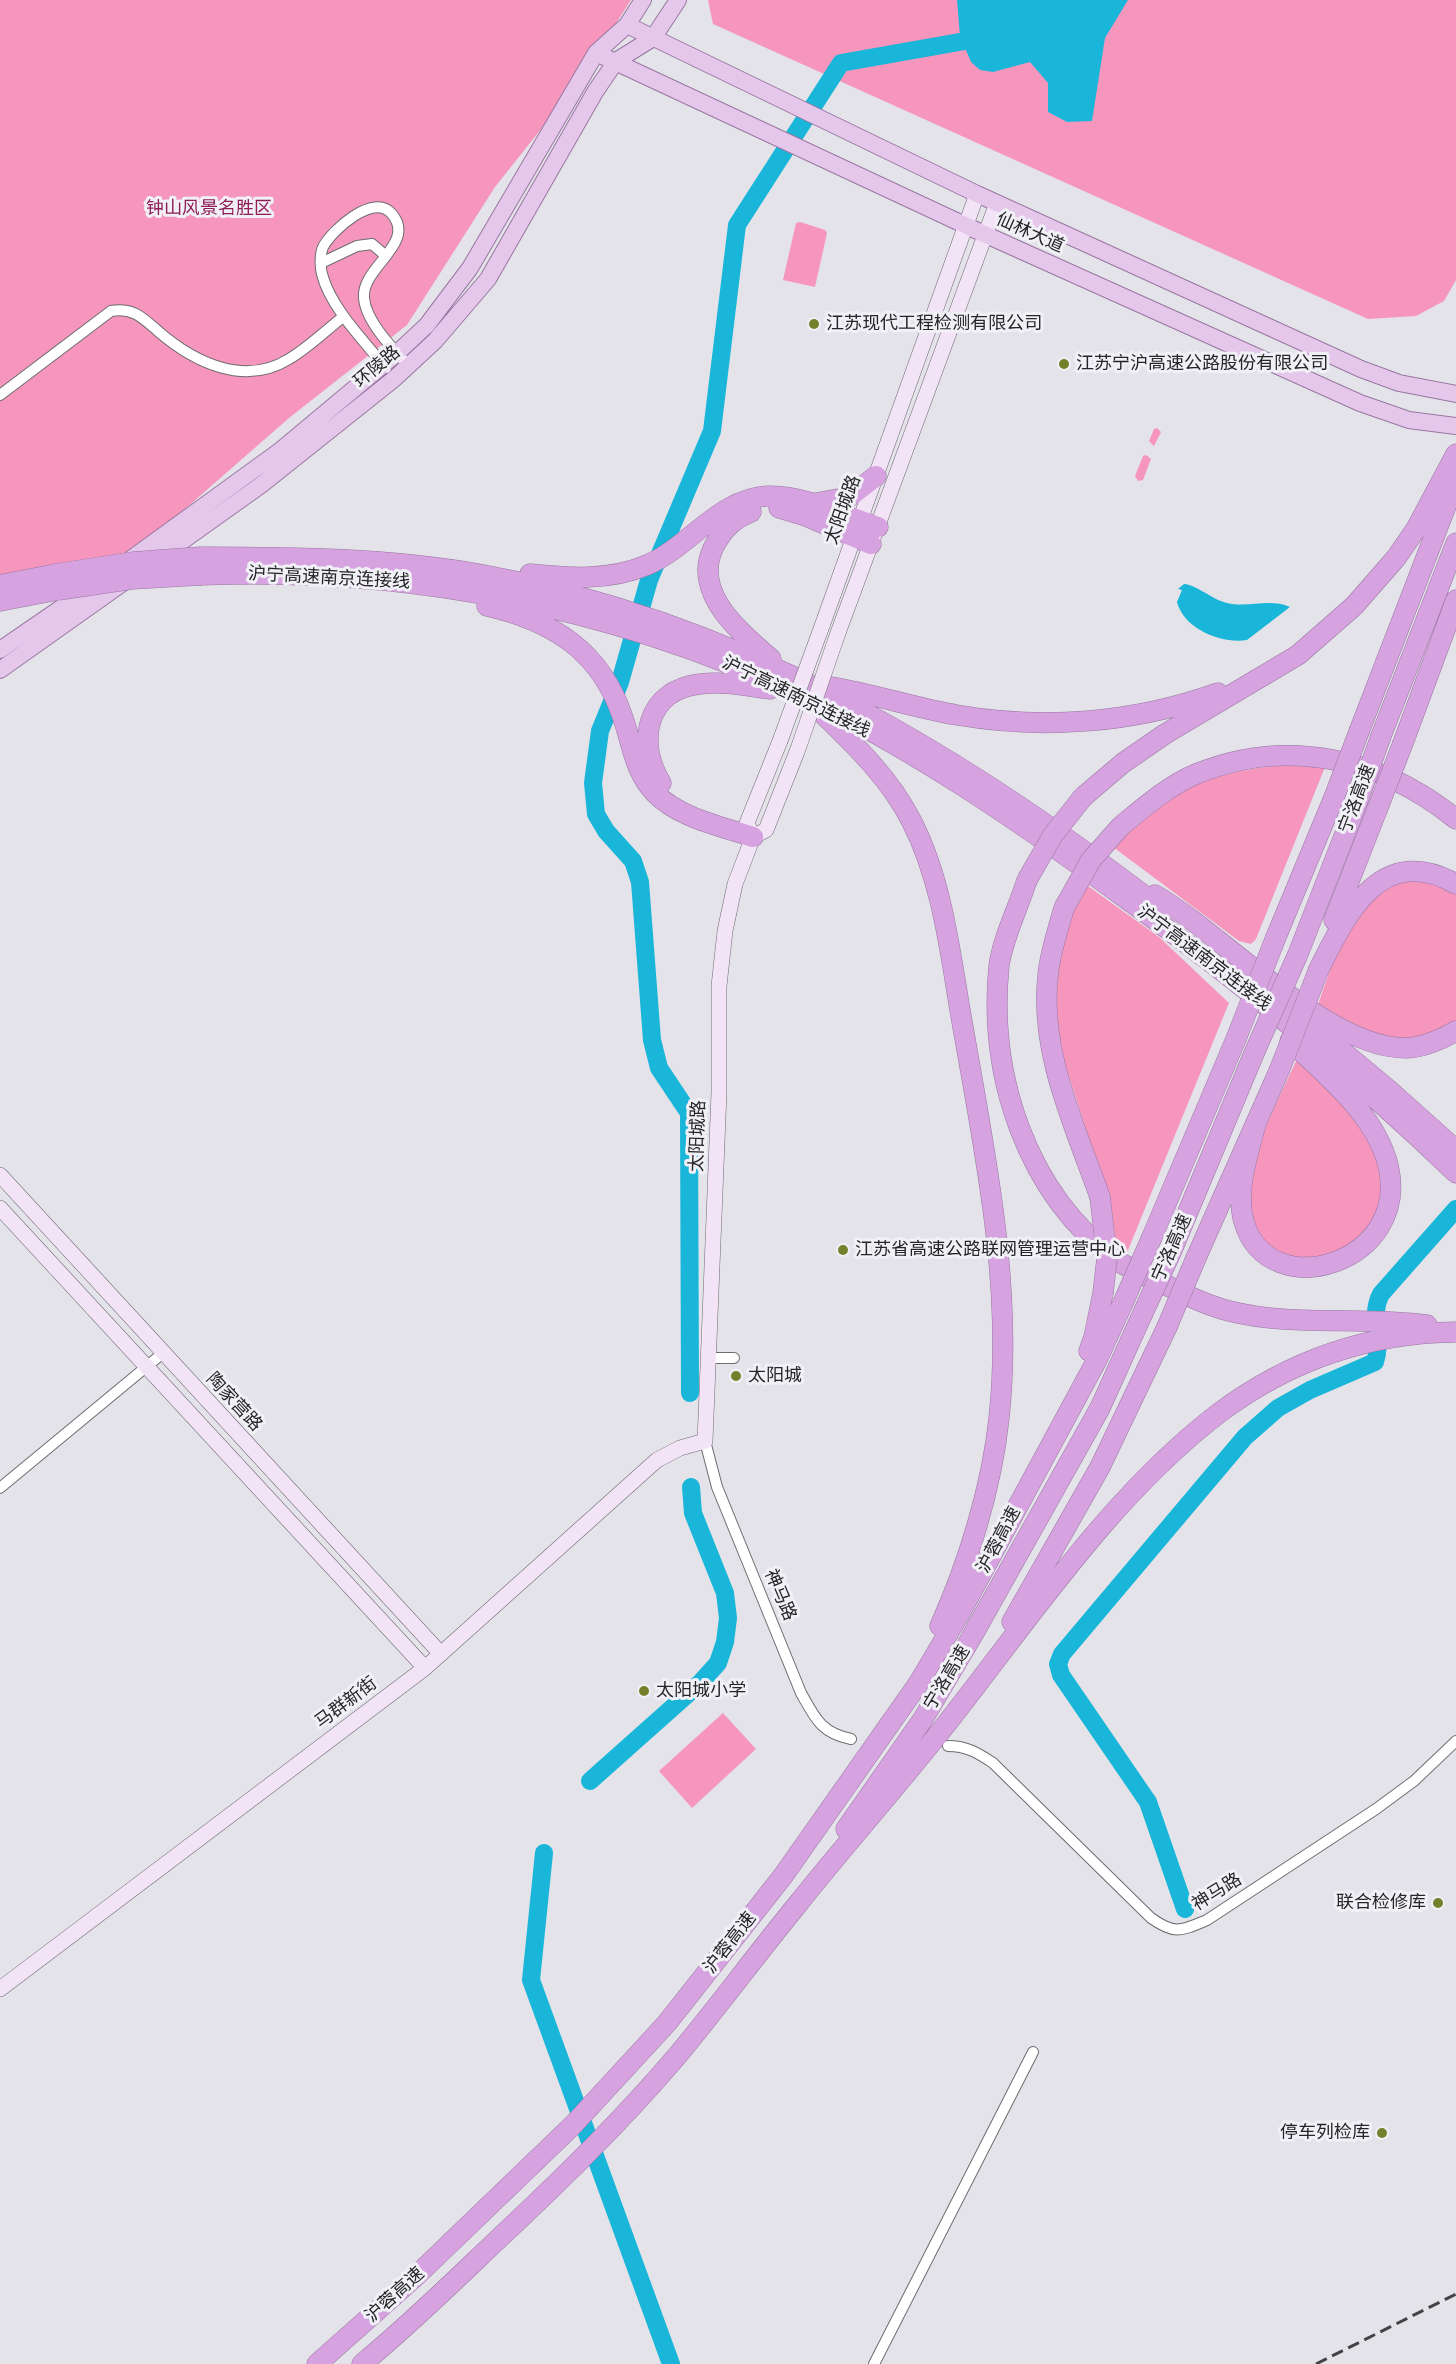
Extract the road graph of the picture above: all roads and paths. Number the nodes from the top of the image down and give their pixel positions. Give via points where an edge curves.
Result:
1 (643, 0) edge
2 (678, 0) edge
3 (627, 25) junction
4 (653, 38) junction
5 (597, 53) junction
6 (616, 61) junction
7 (977, 194) junction
8 (997, 203) junction
9 (967, 225) junction
10 (984, 234) junction
11 (386, 256) junction
12 (321, 263) junction
13 (343, 317) junction
14 (397, 353) junction
15 (382, 364) junction
16 (409, 366) junction
17 (394, 379) junction
18 (1456, 394) edge
19 (0, 395) edge
20 (1456, 426) edge
21 (1454, 466) edge
22 (876, 476) junction
23 (810, 503) junction
24 (866, 533) junction
25 (1456, 543) edge
26 (378, 561) junction
27 (201, 566) junction
28 (316, 574) junction
29 (57, 582) junction
30 (0, 585) edge
31 (1456, 600) edge
32 (0, 601) edge
33 (626, 618) junction
34 (649, 625) junction
35 (0, 650) edge
36 (0, 670) edge
37 (784, 670) junction
38 (1249, 682) junction
39 (804, 691) junction
40 (1456, 819) edge
41 (756, 830) junction
42 (1109, 868) junction
43 (1456, 884) edge
44 (1169, 930) junction
45 (1319, 969) junction
46 (1456, 1031) edge
47 (1256, 1123) junction
48 (1456, 1150) edge
49 (1456, 1173) edge
50 (0, 1175) edge
51 (0, 1208) edge
52 (1395, 1328) junction
53 (1456, 1331) edge
54 (163, 1353) junction
55 (710, 1358) junction
56 (734, 1358) dead end
57 (148, 1366) junction
58 (705, 1441) junction
59 (1049, 1448) junction
60 (0, 1488) edge
61 (441, 1654) junction
62 (425, 1668) junction
63 (901, 1711) junction
64 (944, 1739) junction
65 (851, 1740) dead end
66 (1456, 1741) edge
67 (795, 1907) junction
68 (0, 1989) edge
69 (1033, 2052) dead end
70 (317, 2364) edge
71 (362, 2364) edge
72 (874, 2364) edge

1 - 3 main road, 环陵路
2 - 4 main road, 环陵路
3 - 4 main road, 仙林大道
3 - 5 main road, 环陵路
4 - 6 main road, 环陵路
4 - 7 main road, 仙林大道
5 - 6 main road, 仙林大道
5 - 14 main road, 环陵路 via 470,268 445,304
6 - 9 main road, 仙林大道
6 - 16 main road, 环陵路 via 488,279 449,327
7 - 8 main road, 仙林大道
7 - 9 main road, 太阳城路
8 - 10 main road, 太阳城路
8 - 18 main road, 仙林大道 via 1361,369 1399,383
9 - 10 main road, 仙林大道
9 - 22 main road, 太阳城路
10 - 20 main road, 仙林大道 via 1360,403 1409,420
10 - 24 main road, 太阳城路
11 - 12 street via 372,244 357,246
11 - 12 street via 398,238 399,226 383,207 373,207 356,214 330,238 322,250
11 - 14 street via 366,285 363,297 372,319
12 - 13 street via 322,275
13 - 15 street
13 - 19 street via 288,360 267,369 235,372 203,361 178,346 136,312 111,311
14 - 15 main road, 环陵路
14 - 16 street
15 - 17 street
15 - 35 main road, 环陵路 via 280,450 66,607
16 - 17 main road, 环陵路
17 - 36 main road, 环陵路 via 261,485
21 - 38 highway via 1396,558 1354,606 1298,655
21 - 59 highway, 宁洛高速, bridge via 1335,795 1236,1039 1098,1358
22 - 23 highway via 849,498
22 - 24 main road, 太阳城路
23 - 24 highway
23 - 26 highway via 769,496 745,500 649,564 606,577 575,578
24 - 37 highway via 783,508 760,508 740,516 723,530 711,550 707,571 712,594 724,614
24 - 41 main road, 太阳城路, bridge via 822,626 780,741
24 - 41 main road, 太阳城路, bridge via 838,633 798,749
25 - 67 highway, 宁洛高速, bridge via 1298,954 1100,1408 923,1719 880,1776
26 - 27 highway, 沪宁高速南京连接线 via 316,557
26 - 33 highway, 沪宁高速南京连接线 via 478,574 555,591
27 - 28 highway, 沪宁高速南京连接线
27 - 29 highway, 沪宁高速南京连接线, bridge via 133,562
28 - 33 highway, 沪宁高速南京连接线 via 477,591
28 - 41 highway via 422,590 526,617 552,628 574,643 611,687 643,778 655,794 686,814
29 - 30 highway, 沪宁高速南京连接线
29 - 32 highway, 沪宁高速南京连接线
31 - 45 highway, bridge via 1336,911
33 - 34 highway, 沪宁高速南京连接线
34 - 37 highway, 沪宁高速南京连接线
34 - 39 highway, 沪宁高速南京连接线 via 711,656
37 - 39 highway, 沪宁高速南京连接线
38 - 39 highway via 1201,700 1122,718 1060,723 1008,722
38 - 52 highway, bridge via 1123,763 1083,797 1053,834 1027,880 999,963 996,1020 1008,1097 1030,1154 1052,1192 1118,1261 1228,1311 1364,1320
39 - 41 highway via 722,682 683,687 668,696 649,723 649,755 662,784 676,797
39 - 42 highway, 沪宁高速南京连接线 via 938,753
39 - 44 highway, 沪宁高速南京连接线 via 970,791
39 - 63 highway via 890,786 927,855 948,941 996,1242 1002,1368 991,1468 980,1517 948,1608
40 - 59 highway, bridge via 1408,786 1366,767 1331,758 1256,758 1196,774 1121,826 1091,861 1064,908 1047,974 1055,1068 1100,1197 1107,1258 1094,1337
41 - 55 main road, 太阳城路 via 735,884 719,986
42 - 46 highway via 1163,900 1322,1018 1366,1042 1407,1048 1437,1042
42 - 48 highway, 沪宁高速南京连接线 via 1311,1024
43 - 45 highway via 1428,873 1409,872 1369,889 1354,903
44 - 47 highway via 1343,1090 1376,1138 1388,1165 1391,1184 1382,1222 1363,1248 1351,1257 1333,1262 1294,1266 1266,1255 1252,1239 1244,1222 1241,1197
44 - 49 highway, 沪宁高速南京连接线 via 1302,1035
45 - 47 highway, bridge
47 - 64 highway, bridge via 1123,1421 1066,1530
50 - 54 main road, 陶家营路
51 - 57 main road
52 - 53 highway
52 - 64 highway via 1308,1360 1264,1382 1218,1414 1158,1466 1082,1551
54 - 57 street
54 - 61 main road, 陶家营路
55 - 56 street
55 - 58 main road, 太阳城路
57 - 60 street
57 - 62 main road
58 - 61 main road, 马群新街 via 657,1460
58 - 65 street, 神马路 via 717,1487 801,1693 816,1720 834,1736
59 - 63 highway, 沪蓉高速 via 959,1615
61 - 62 main road, 马群新街
62 - 68 main road, 马群新街
63 - 70 highway, 沪蓉高速 via 790,1866 667,2022 573,2125 416,2276
64 - 66 street, 神马路 via 976,1751 993,1763 1151,1918 1167,1929 1183,1931 1207,1920 1376,1809
64 - 67 highway
67 - 71 highway, 沪蓉高速 via 675,2058 609,2132
69 - 72 street

